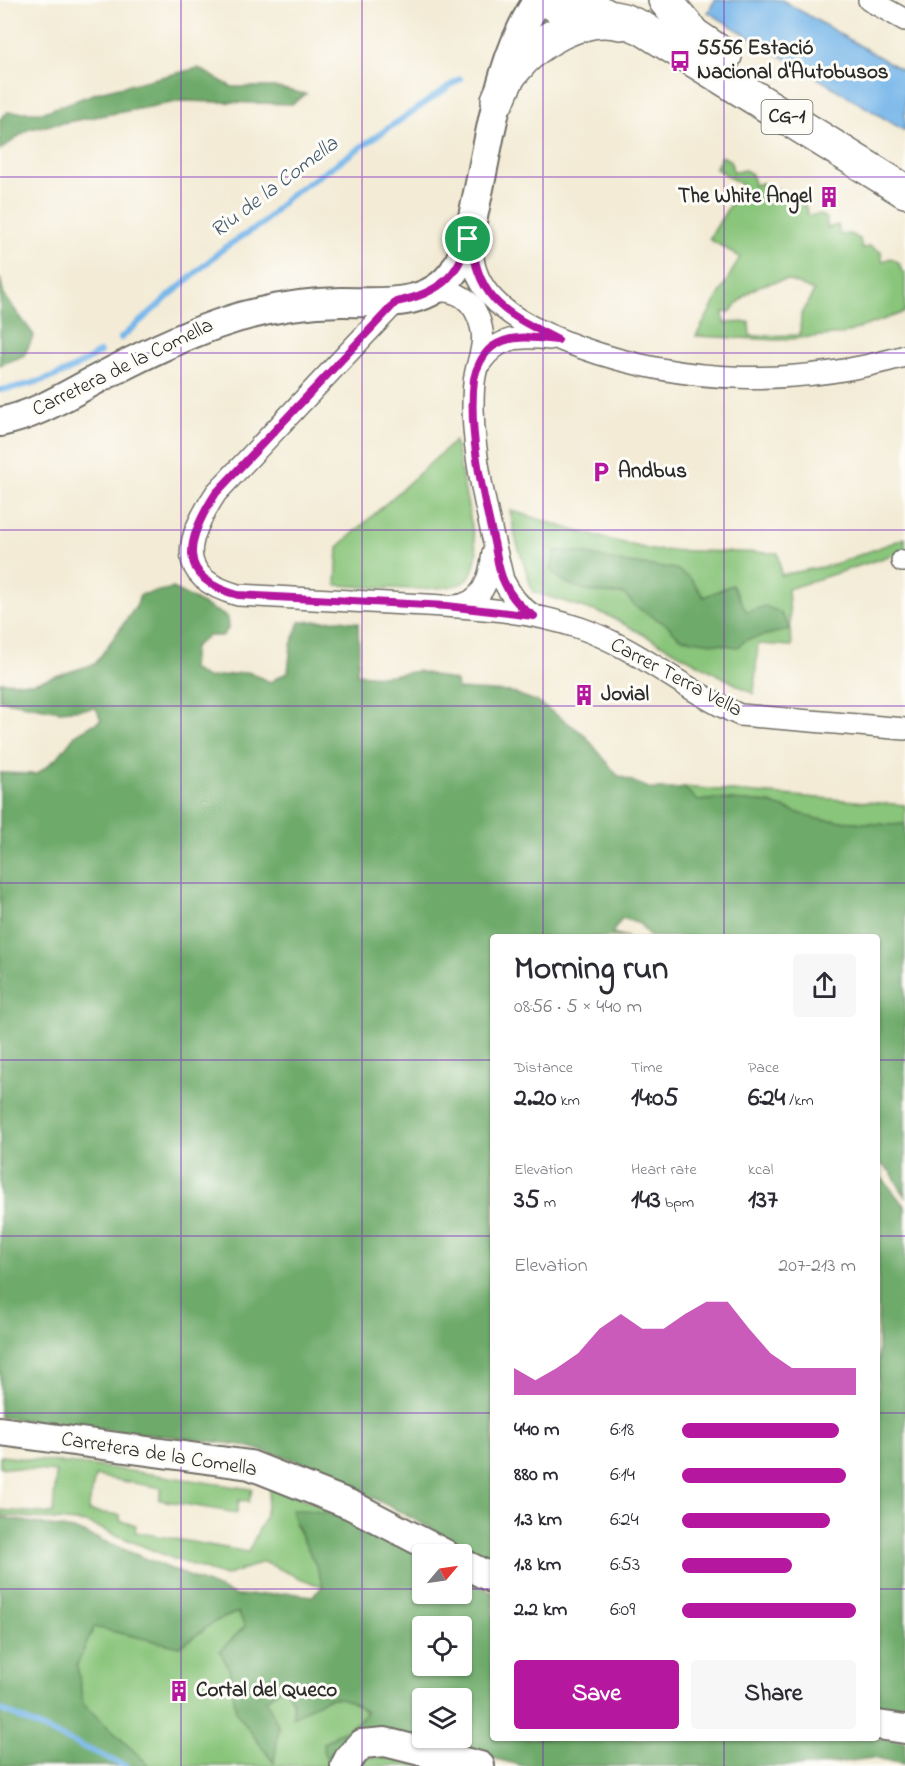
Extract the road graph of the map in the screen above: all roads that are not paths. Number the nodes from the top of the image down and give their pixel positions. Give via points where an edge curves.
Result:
1 (538, 0) edge
2 (549, 0) edge
3 (665, 0) edge
4 (869, 0) edge
5 (635, 14) edge
6 (589, 15) junction
7 (905, 20) edge
8 (510, 58) junction
9 (498, 100) junction
10 (905, 168) edge
11 (905, 191) edge
12 (470, 230) junction
13 (485, 290) junction
14 (432, 292) junction
15 (396, 302) junction
16 (558, 340) junction
17 (905, 356) edge
18 (478, 365) junction
19 (0, 422) edge
20 (492, 531) junction
21 (447, 606) junction
22 (534, 616) junction
23 (905, 729) edge
24 (0, 1431) edge
25 (426, 1544) edge
26 (472, 1568) edge
27 (490, 1577) edge
28 (880, 1725) edge
29 (905, 1729) edge
30 (345, 1766) edge
31 (480, 1766) edge

1 - 8 main road, Carretera de la Comella
2 - 6 highway, CG-1 via 559,8
3 - 10 highway, CG-1 via 703,42
4 - 7 street
5 - 6 highway, CG-1 via 623,20
5 - 9 highway via 616,21 581,25 555,35 512,72
5 - 11 highway, CG-1
6 - 8 main road via 553,21
8 - 9 main road, Carretera de la Comella
9 - 12 main road, Carretera de la Comella
12 - 13 street via 476,272
12 - 14 main road, Carretera de la Comella via 454,271
13 - 16 street via 516,317
13 - 18 street via 496,314 496,324 494,337
14 - 15 main road, Carretera de la Comella
14 - 18 street via 457,292 478,316 484,340
15 - 19 main road, Carretera de la Comella via 292,304 219,322 170,342 32,413
15 - 21 street, Carrer Terra Vella via 216,493 204,511 190,553 197,573 207,583 238,595
16 - 17 street via 652,370 734,378 810,376
16 - 18 street via 505,340 490,348
18 - 20 street via 474,377 475,430
20 - 21 street via 490,576 482,591 472,601
20 - 22 street via 503,580 522,609
21 - 22 street, Carrer Terra Vella
22 - 23 street, Carrer Terra Vella via 593,634 740,715
24 - 25 main road, Carretera de la Comella via 250,1465 351,1505
26 - 27 main road
28 - 29 main road
30 - 31 main road via 362,1744 385,1742

